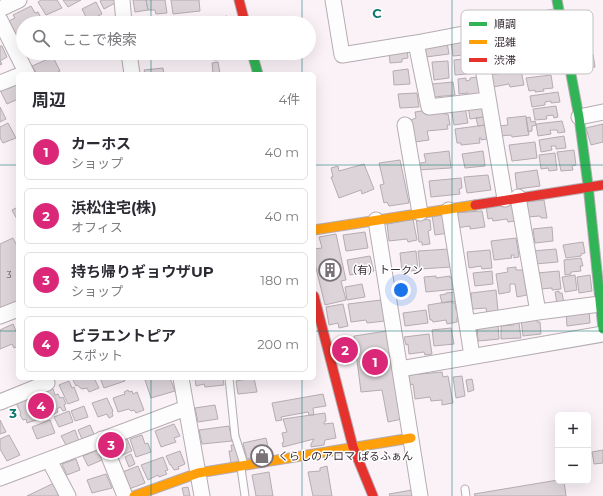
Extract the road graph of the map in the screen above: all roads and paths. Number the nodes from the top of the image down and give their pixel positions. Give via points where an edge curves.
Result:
1 (19, 0) edge
2 (122, 0) edge
3 (239, 0) edge
4 (333, 0) edge
5 (557, 0) edge
6 (0, 9) edge
7 (558, 10) edge
8 (121, 16) edge
9 (243, 16) edge
10 (0, 20) edge
11 (461, 35) edge
12 (416, 43) junction
13 (16, 58) edge
14 (17, 60) edge
15 (130, 60) edge
16 (254, 60) edge
17 (22, 72) edge
18 (132, 72) edge
19 (257, 72) edge
20 (484, 74) edge
21 (570, 74) edge
22 (16, 77) edge
23 (0, 83) edge
24 (488, 100) junction
25 (603, 112) edge
26 (579, 117) junction
27 (405, 125) dead end
28 (603, 185) edge
29 (588, 187) junction
30 (512, 198) junction
31 (449, 210) junction
32 (420, 214) junction
33 (376, 220) junction
34 (316, 230) edge
35 (599, 254) edge
36 (316, 304) edge
37 (600, 304) junction
38 (16, 311) edge
39 (538, 312) junction
40 (0, 316) edge
41 (467, 323) junction
42 (603, 328) edge
43 (603, 334) edge
44 (472, 356) junction
45 (400, 368) junction
46 (181, 380) edge
47 (229, 380) edge
48 (47, 383) dead end
49 (0, 402) edge
50 (186, 408) junction
51 (411, 438) junction
52 (102, 439) junction
53 (353, 447) junction
54 (49, 460) junction
55 (242, 466) junction
56 (198, 473) junction
57 (0, 478) edge
58 (68, 496) edge
59 (125, 496) edge
60 (134, 496) edge
61 (202, 496) edge
62 (245, 496) edge
63 (373, 496) edge
64 (420, 496) edge

1 - 6 street
2 - 8 street
3 - 9 street
4 - 12 street via 342,56
5 - 7 street
10 - 13 street
11 - 12 street
12 - 24 street via 429,107
14 - 17 street
15 - 18 street
16 - 19 street
20 - 24 street
21 - 26 street
22 - 23 street
24 - 30 street
25 - 26 street
26 - 29 street
27 - 32 street
28 - 29 street
29 - 30 street
29 - 35 street
30 - 31 street
30 - 39 street
31 - 32 street
31 - 41 street
32 - 33 street
33 - 34 street
33 - 45 street
35 - 37 street
36 - 53 street
37 - 39 street
37 - 42 street
38 - 40 street
39 - 41 street
41 - 44 street
43 - 44 street
44 - 45 street
45 - 51 street
46 - 50 street
47 - 55 lane
48 - 49 street
50 - 52 street
50 - 56 street
51 - 53 street
51 - 64 street
52 - 54 street
52 - 59 street
53 - 55 street
53 - 63 street
54 - 57 street
54 - 58 street
55 - 56 street
55 - 62 lane
56 - 60 street
56 - 61 street

